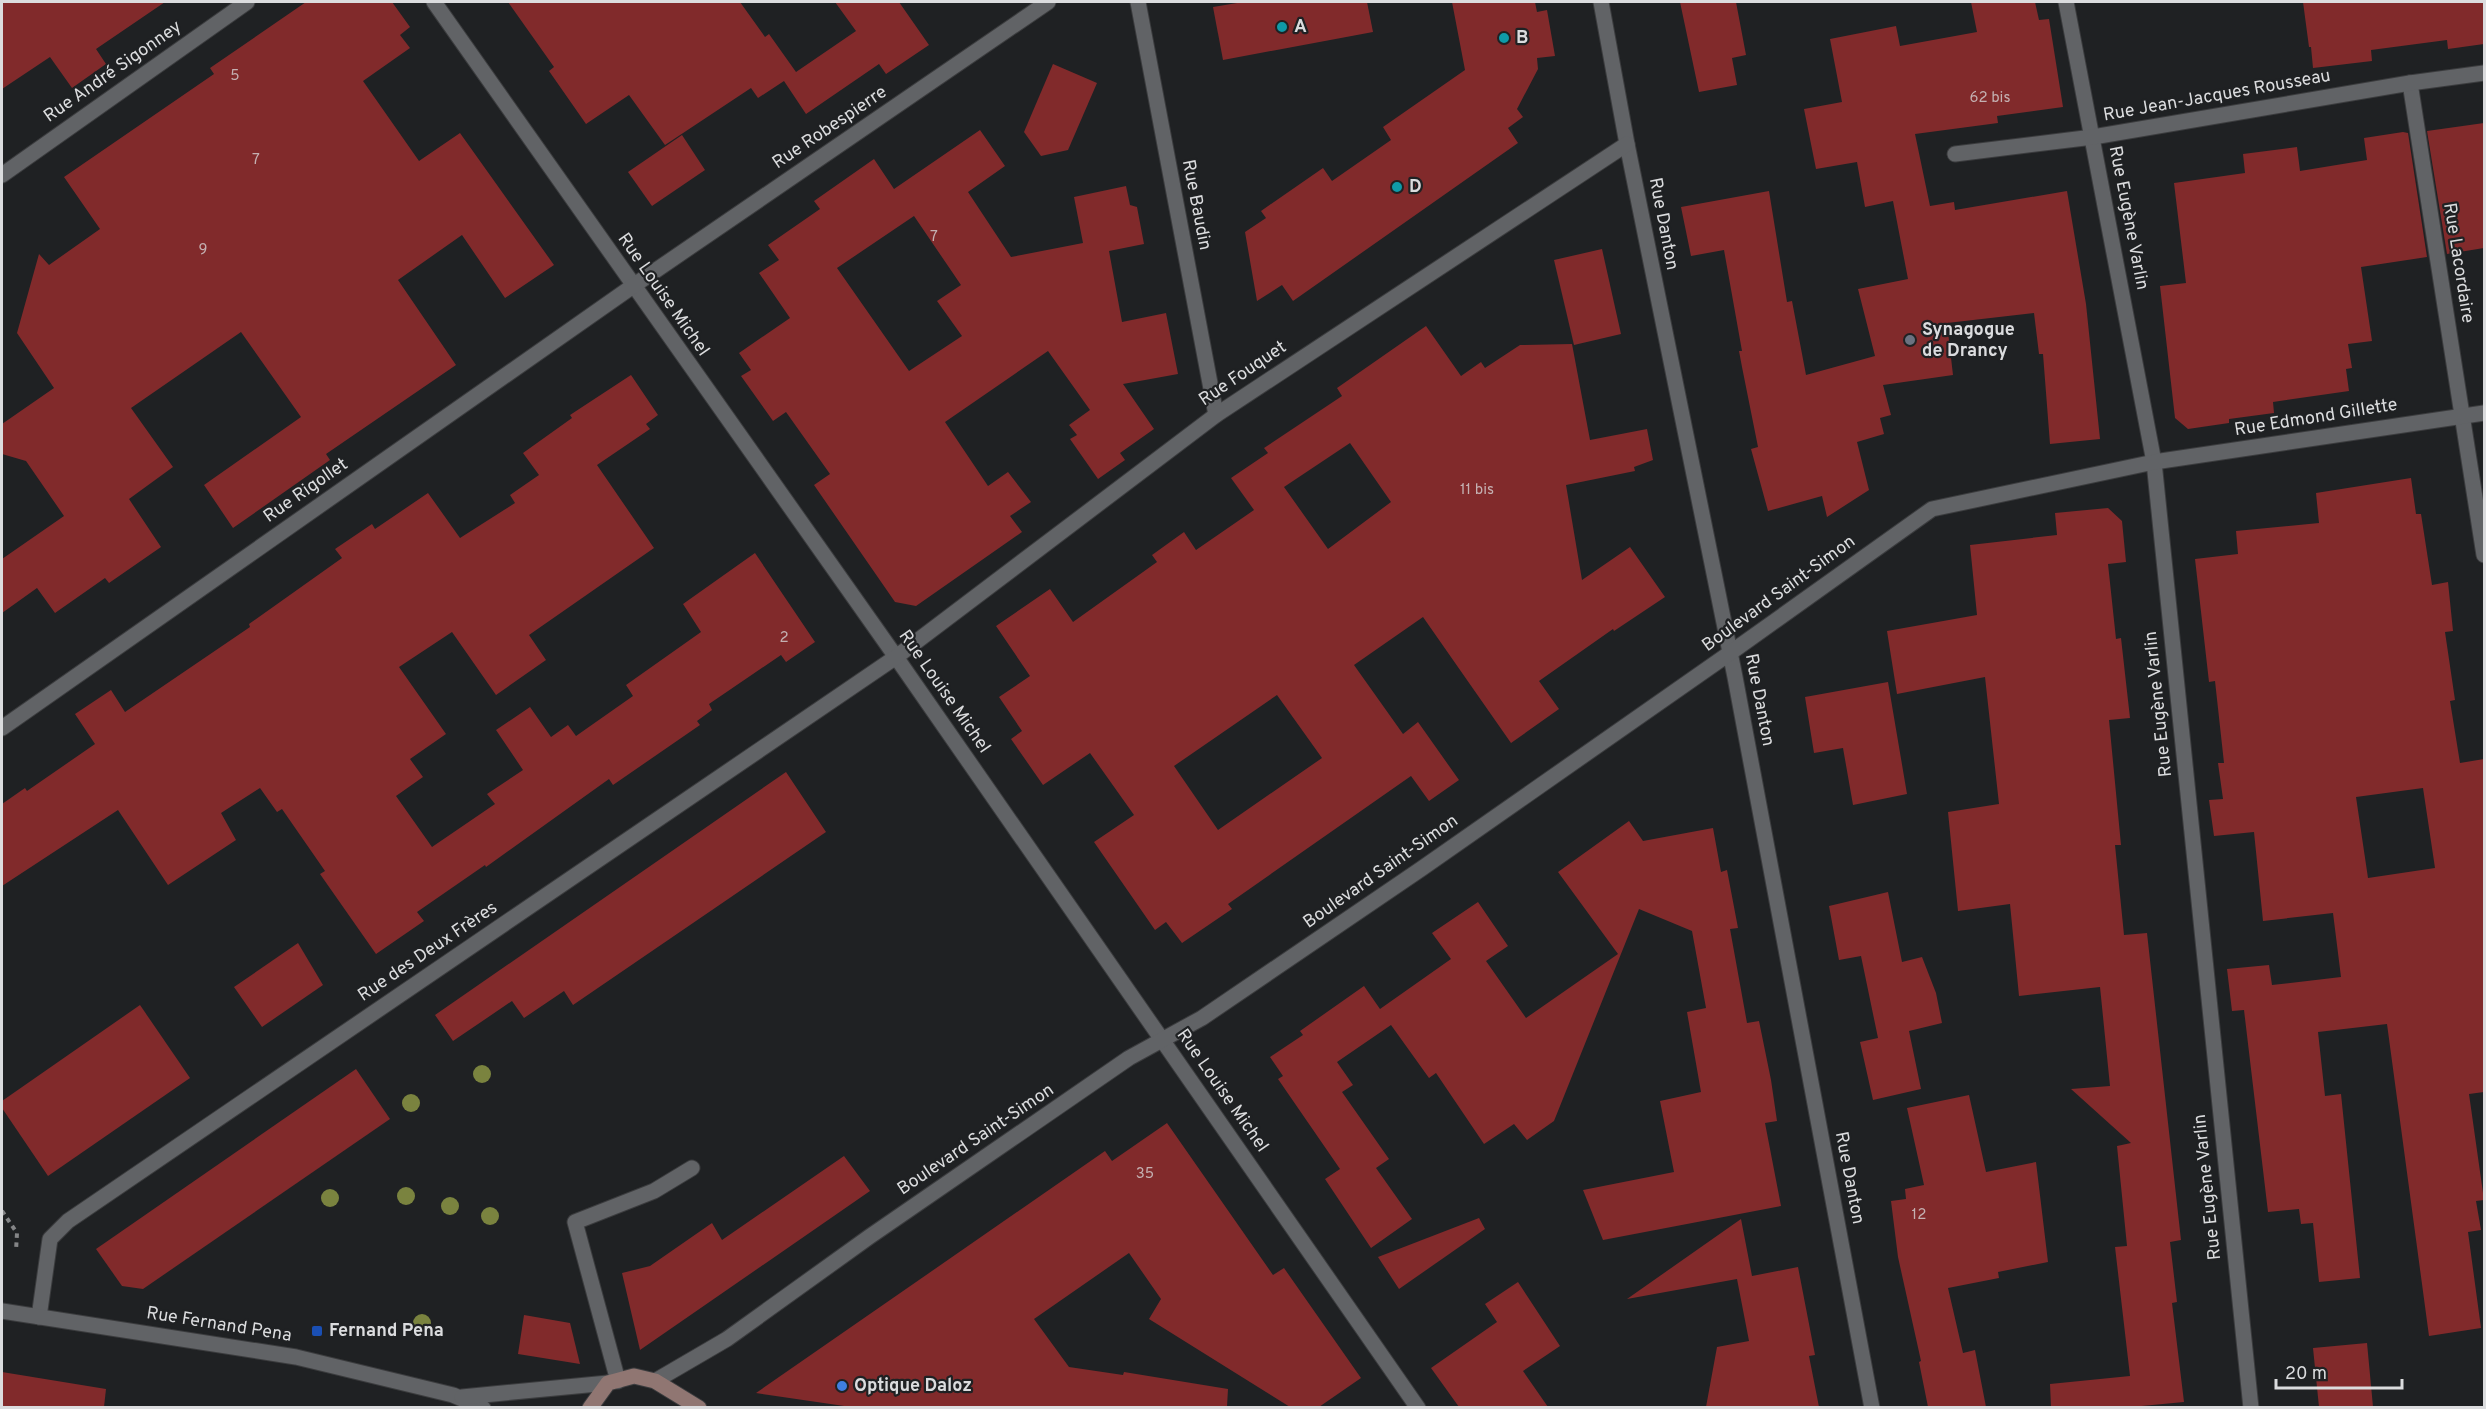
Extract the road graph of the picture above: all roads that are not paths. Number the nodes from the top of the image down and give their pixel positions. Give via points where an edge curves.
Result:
1 (247, 2) edge
2 (434, 2) edge
3 (1048, 2) edge
4 (1138, 2) edge
5 (1601, 2) edge
6 (2066, 2) edge
7 (2484, 73) edge
8 (2410, 83) junction
9 (2093, 136) junction
10 (1627, 144) junction
11 (1955, 154) dead end
12 (2, 175) edge
13 (633, 286) junction
14 (2484, 412) edge
15 (1216, 415) junction
16 (2461, 415) junction
17 (2154, 462) junction
18 (2484, 555) edge
19 (1730, 653) junction
20 (896, 657) junction
21 (2, 728) edge
22 (1162, 1039) junction
23 (692, 1168) dead end
24 (2, 1311) edge
25 (39, 1317) junction
26 (656, 1381) junction
27 (613, 1382) junction
28 (462, 1397) junction
29 (483, 1407) edge
30 (590, 1407) edge
31 (699, 1407) edge
32 (1418, 1407) edge
33 (1872, 1407) edge
34 (2251, 1407) edge

1 - 12 street, Rue André Sigonney
2 - 13 street, Rue Louise Michel
3 - 13 street, Rue Robespierre
4 - 15 street, Rue Baudin
5 - 10 street, Rue Danton
6 - 9 street, Rue Eugène Varlin
7 - 8 street, Rue Jean-Jacques Rousseau
8 - 9 street, Rue Jean-Jacques Rousseau
8 - 16 street, Rue Lacordaire
9 - 11 street, Rue Jean-Jacques Rousseau
9 - 17 street, Rue Eugène Varlin
10 - 15 street, Rue Fouquet
10 - 19 street, Rue Danton
13 - 20 street, Rue Louise Michel
13 - 21 street, Rue Rigollet
14 - 16 street, Rue Edmond Gillette
15 - 20 street, Rue Fouquet
16 - 17 street, Rue Edmond Gillette
16 - 18 street, Rue Lacordaire
17 - 19 street, Boulevard Saint-Simon via 1932,508
17 - 34 street, Rue Eugène Varlin
19 - 22 street, Boulevard Saint-Simon via 1231,999
19 - 33 street, Rue Danton
20 - 22 street, Rue Louise Michel
20 - 25 street, Rue des Deux Frères via 68,1221 50,1239
22 - 26 street, Boulevard Saint-Simon via 869,1237 727,1339
22 - 32 street, Rue Louise Michel
23 - 27 street via 654,1191 575,1222
24 - 25 street, Rue Fernand Pena
25 - 28 street, Rue Fernand Pena via 296,1357
26 - 27 main road via 634,1376
26 - 31 main road
27 - 28 street, Rue Fernand Pena
27 - 30 main road
28 - 29 street, Rue Fernand Pena

